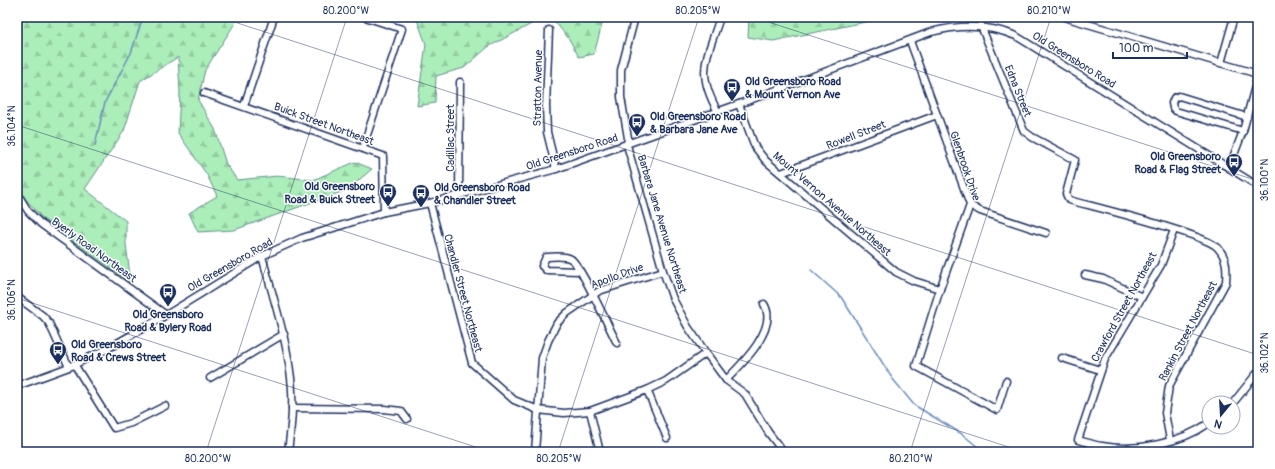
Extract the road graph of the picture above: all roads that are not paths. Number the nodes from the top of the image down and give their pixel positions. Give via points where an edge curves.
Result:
1 (274, 17) edge
2 (365, 17) edge
3 (636, 17) edge
4 (720, 17) edge
5 (980, 17) edge
6 (1064, 17) edge
7 (1234, 17) edge
8 (981, 26) junction
9 (549, 30) dead end
10 (910, 41) junction
11 (1221, 63) junction
12 (460, 82) dead end
13 (204, 93) dead end
14 (739, 104) junction
15 (244, 106) junction
16 (718, 112) junction
17 (937, 115) junction
18 (1247, 117) junction
19 (1243, 131) junction
20 (627, 145) junction
21 (363, 147) junction
22 (1229, 168) junction
23 (556, 169) junction
24 (781, 173) junction
25 (1258, 186) edge
26 (17, 193) edge
27 (459, 194) junction
28 (1069, 200) joint
29 (430, 202) junction
30 (970, 205) junction
31 (384, 212) junction
32 (1174, 230) junction
33 (1046, 233) dead end
34 (262, 256) junction
35 (579, 271) junction
36 (663, 271) junction
37 (1085, 275) dead end
38 (940, 289) junction
39 (593, 295) junction
40 (17, 297) edge
41 (1142, 297) junction
42 (764, 304) dead end
43 (166, 315) junction
44 (284, 334) junction
45 (617, 343) dead end
46 (706, 353) junction
47 (1062, 358) dead end
48 (71, 365) junction
49 (1100, 370) junction
50 (1258, 372) edge
51 (210, 378) dead end
52 (726, 380) junction
53 (1006, 381) dead end
54 (17, 386) edge
55 (647, 390) junction
56 (1239, 395) edge
57 (165, 406) dead end
58 (292, 408) junction
59 (538, 410) junction
60 (590, 411) junction
61 (407, 419) dead end
62 (1201, 427) edge
63 (667, 438) dead end
64 (1170, 440) junction
65 (288, 452) edge
66 (535, 452) edge
67 (600, 452) edge
68 (783, 452) edge

1 - 15 street
2 - 21 street via 402,29
3 - 20 street, Barbara Jane Avenue Northeast via 621,70 621,97
4 - 16 street via 703,72 709,96
5 - 8 street, Edna Street
6 - 11 street
7 - 11 street
8 - 10 street, Old Greensboro Road via 953,26
8 - 22 street, Old Greensboro Road via 1003,30 1016,36
8 - 28 street, Edna Street via 1024,131 1075,160 1066,194
9 - 23 street, Stratton Avenue via 547,125
10 - 14 street, Old Greensboro Road
10 - 17 street, Glenbrook Drive
11 - 18 street via 1256,75
12 - 27 street, Cadillac Street
13 - 15 street, Buick Street Northeast
14 - 16 street, Old Greensboro Road
14 - 24 street, Mount Vernon Avenue Northeast via 755,147 766,161
15 - 21 street, Buick Street Northeast
16 - 20 street, Old Greensboro Road
17 - 24 street, Rowell Street
17 - 30 street, Glenbrook Drive
18 - 19 street
18 - 19 street via 1179,96 1174,98 1172,103 1176,111
19 - 22 street
20 - 23 street, Old Greensboro Road
20 - 36 street, Barbara Jane Avenue Northeast
21 - 31 street, Buick Street Northeast via 383,156
22 - 25 street, Old Greensboro Road
23 - 27 street, Old Greensboro Road
24 - 38 street, Mount Vernon Avenue Northeast via 896,272
26 - 43 street, Byerly Road Northeast via 28,211 41,224
27 - 29 street, Old Greensboro Road
28 - 32 street, Rankin Street Northeast
29 - 31 street, Old Greensboro Road
29 - 59 street, Chandler Street Northeast via 472,363 514,400
30 - 33 street via 980,211
30 - 38 street, Glenbrook Drive
31 - 34 street, Old Greensboro Road via 302,238
32 - 41 street, Crawford Street Northeast via 1160,265
32 - 64 street, Rankin Street Northeast via 1195,236 1217,247 1228,266 1226,282 1169,386 1166,413
34 - 43 street, Old Greensboro Road
34 - 44 street
35 - 35 street via 546,270 542,266 543,261 546,257 567,257 572,259
35 - 39 street
36 - 39 street, Apollo Drive
36 - 46 street, Barbara Jane Avenue Northeast via 673,299
37 - 41 street via 1103,279
38 - 53 street, Glenbrook Drive via 916,366 997,410
39 - 45 street
39 - 59 street, Apollo Drive via 562,318 552,331 542,358
40 - 48 street via 49,323
41 - 49 street, Crawford Street Northeast
42 - 52 street via 768,310 761,336 748,358
43 - 48 street, Old Greensboro Road via 107,349
44 - 51 street
44 - 58 street via 292,380
46 - 52 street, Barbara Jane Avenue Northeast
46 - 55 street, Chandler Street Northeast via 666,381
47 - 49 street
48 - 54 street, Old Greensboro Road
48 - 57 street via 114,428 131,424
49 - 64 street, Crawford Street Northeast via 1078,440 1124,448 1148,446
50 - 56 street
52 - 68 street, Barbara Jane Avenue Northeast via 746,394
55 - 60 street, Chandler Street Northeast
55 - 63 street
58 - 61 street via 384,409 401,411
58 - 65 street
59 - 60 street, Chandler Street Northeast via 564,413
59 - 66 street, Apollo Drive
60 - 67 street
62 - 64 street

